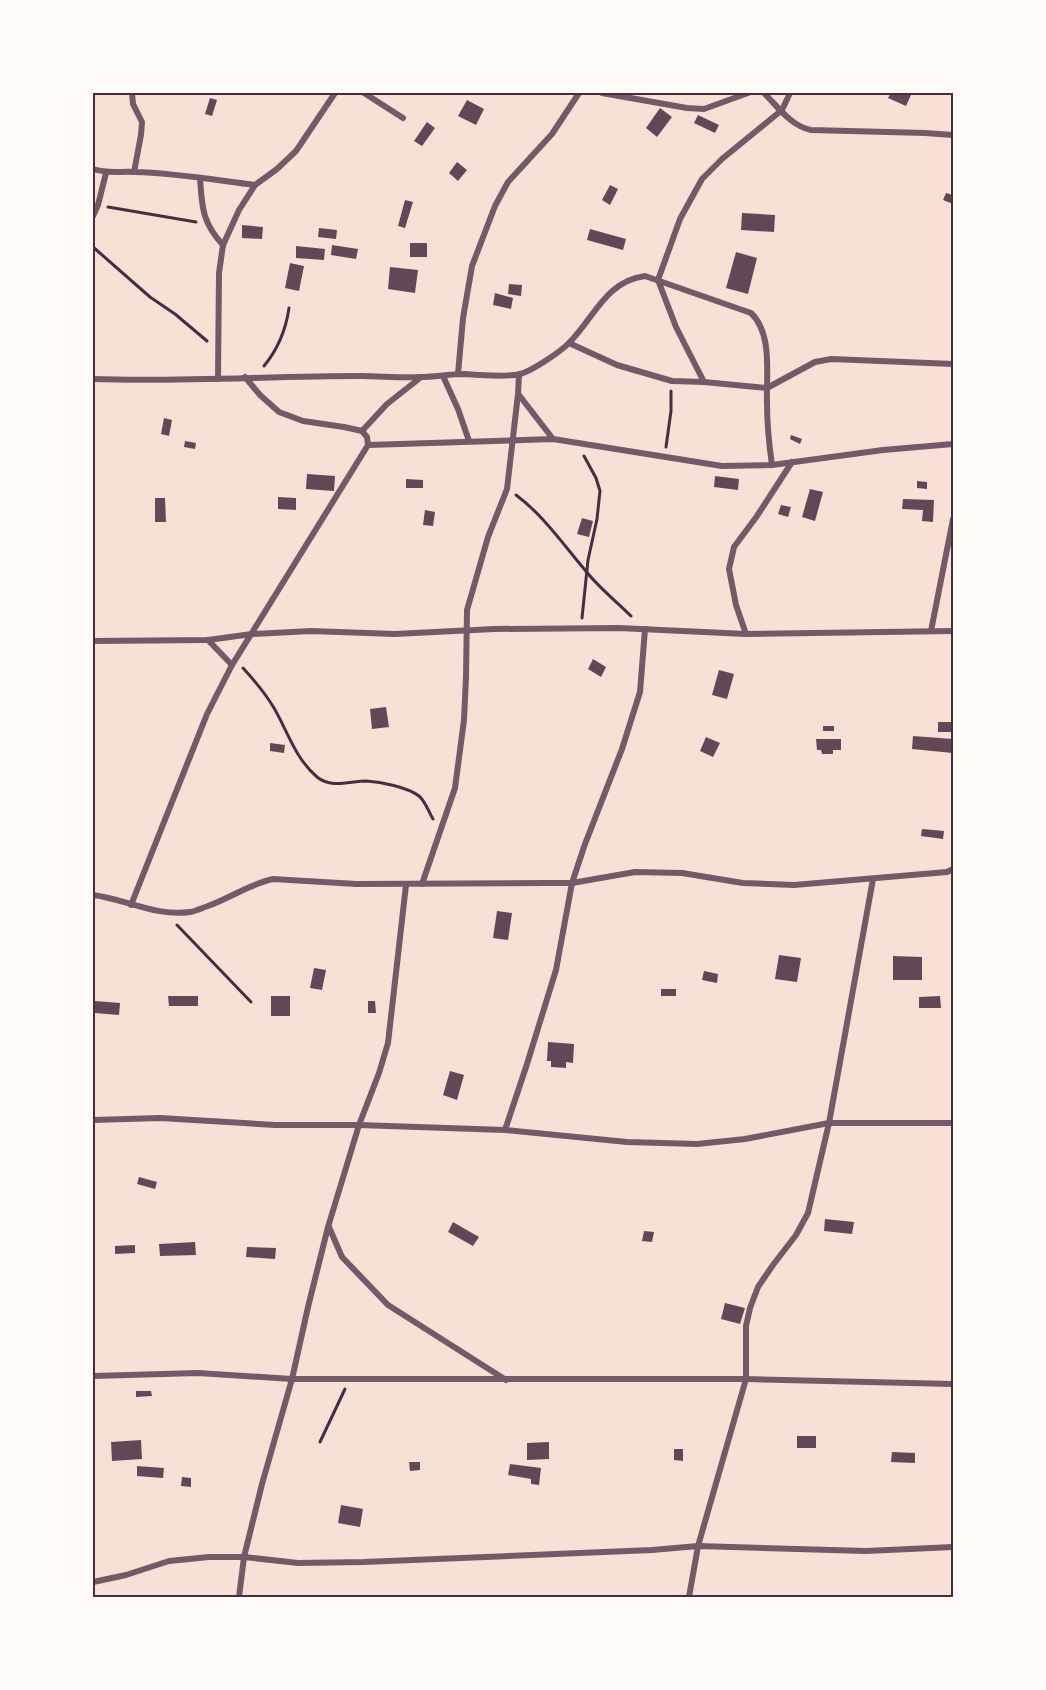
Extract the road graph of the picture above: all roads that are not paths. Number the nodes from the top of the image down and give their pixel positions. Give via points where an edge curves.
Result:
1 (132, 93) edge
2 (334, 93) edge
3 (364, 93) edge
4 (579, 93) edge
5 (602, 93) edge
6 (748, 93) edge
7 (764, 93) edge
8 (790, 93) edge
9 (782, 110) junction
10 (403, 118) dead end
11 (953, 135) edge
12 (93, 170) edge
13 (134, 172) junction
14 (106, 173) junction
15 (200, 178) junction
16 (255, 185) junction
17 (93, 216) edge
18 (223, 245) junction
19 (658, 280) junction
20 (569, 343) junction
21 (953, 364) edge
22 (458, 374) junction
23 (519, 375) junction
24 (443, 376) junction
25 (245, 377) junction
26 (420, 377) junction
27 (93, 379) edge
28 (218, 379) junction
29 (704, 382) junction
30 (767, 388) junction
31 (518, 394) junction
32 (362, 431) junction
33 (553, 440) junction
34 (469, 441) junction
35 (513, 442) junction
36 (368, 444) junction
37 (953, 444) edge
38 (792, 462) junction
39 (772, 465) junction
40 (953, 519) edge
41 (645, 629) junction
42 (467, 631) junction
43 (931, 631) junction
44 (953, 631) edge
45 (252, 634) junction
46 (746, 634) junction
47 (208, 640) junction
48 (93, 641) edge
49 (234, 662) junction
50 (953, 869) edge
51 (873, 879) junction
52 (572, 883) junction
53 (422, 884) junction
54 (406, 885) junction
55 (93, 895) edge
56 (131, 905) junction
57 (93, 1120) edge
58 (829, 1123) junction
59 (953, 1123) edge
60 (359, 1125) junction
61 (505, 1130) junction
62 (328, 1227) junction
63 (93, 1376) edge
64 (292, 1379) junction
65 (746, 1379) junction
66 (506, 1380) junction
67 (953, 1384) edge
68 (698, 1546) junction
69 (953, 1547) edge
70 (244, 1557) junction
71 (93, 1582) edge
72 (239, 1597) edge
73 (689, 1597) edge

1 - 13 street via 142,122
2 - 16 street via 296,151
3 - 10 street
4 - 22 street via 552,134 508,182 495,206 472,266
5 - 6 street via 704,110
7 - 9 street
8 - 9 street
9 - 11 street via 792,122 812,130
9 - 19 street via 702,179 680,219
12 - 14 street
13 - 14 street
13 - 15 street
14 - 17 street
15 - 16 street
15 - 18 street via 207,223
16 - 18 street
18 - 28 street
19 - 20 street via 632,277 615,288
19 - 29 street
19 - 30 street via 751,313 763,334
20 - 23 street
20 - 29 street via 617,365 672,381
21 - 30 street via 831,359 815,362
22 - 23 street
22 - 24 street
23 - 31 street
24 - 26 street
24 - 34 street
25 - 26 street
25 - 28 street
25 - 32 street via 279,412 303,422
26 - 32 street
27 - 28 street
29 - 30 street
30 - 39 street
31 - 33 street
31 - 35 street
32 - 36 street
33 - 35 street
33 - 39 street via 722,466
34 - 35 street
34 - 36 street
35 - 42 street via 507,489 475,583
36 - 45 street
37 - 38 street
38 - 39 street
38 - 46 street via 734,547 729,569
40 - 43 street
41 - 42 street
41 - 46 street
41 - 52 street via 640,692
42 - 45 street
42 - 53 street via 464,720 455,788
43 - 44 street
43 - 46 street
45 - 47 street
45 - 49 street
47 - 48 street
47 - 49 street
49 - 56 street via 207,714
50 - 51 street
51 - 52 street via 794,885 635,872
51 - 58 street
52 - 53 street
52 - 61 street via 556,970
53 - 54 street
54 - 56 street via 273,879 191,912 164,913
54 - 60 street via 388,1043
55 - 56 street
57 - 60 street via 160,1118
58 - 59 street
58 - 61 street via 697,1144 627,1142
58 - 65 street via 808,1213 758,1287 750,1308
60 - 61 street
60 - 62 street
62 - 64 street
62 - 66 street via 342,1257 388,1305
63 - 64 street via 198,1374
64 - 66 street
64 - 70 street
65 - 66 street
65 - 67 street
65 - 68 street
68 - 69 street via 866,1551
68 - 70 street via 364,1562 298,1563
68 - 73 street
70 - 71 street via 169,1561
70 - 72 street

